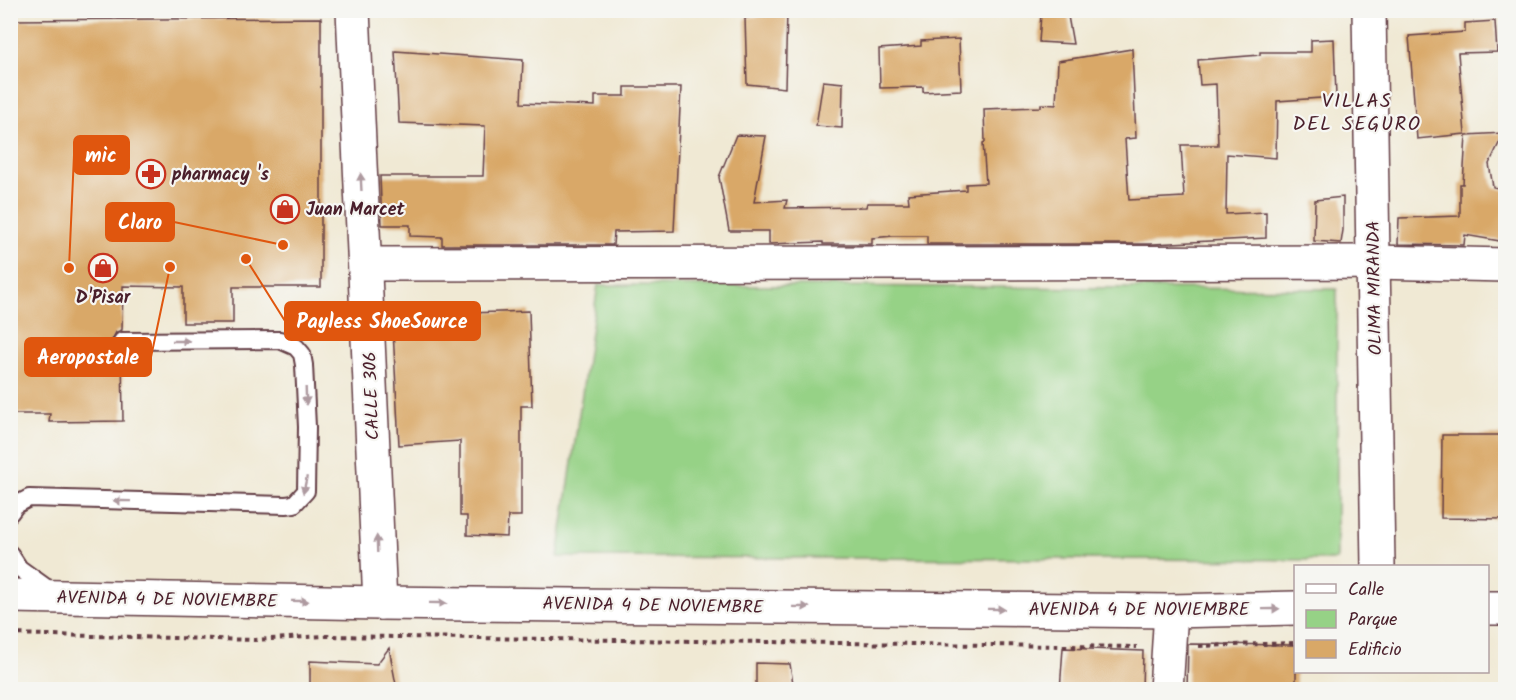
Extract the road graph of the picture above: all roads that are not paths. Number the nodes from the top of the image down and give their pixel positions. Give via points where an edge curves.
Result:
1 (353, 10) edge
2 (1369, 10) edge
3 (1373, 262) junction
4 (365, 264) junction
5 (1506, 265) edge
6 (122, 342) dead end
7 (10, 513) edge
8 (10, 554) edge
9 (1378, 565) edge
10 (10, 596) edge
11 (62, 597) junction
12 (380, 603) junction
13 (1294, 608) edge
14 (1489, 608) edge
15 (1506, 608) edge
16 (1171, 611) junction
17 (1166, 690) edge

4 -> 1 street, CALLE 306
2 - 3 street, OLIMA MIRANDA
3 - 4 street
3 - 5 street
3 - 9 street, OLIMA MIRANDA
12 -> 4 street, CALLE 306
6 -> 7 lane via 280,340 296,347 304,365 306,491 294,504 286,505 29,498
8 - 11 lane via 34,581
10 - 11 street, AVENIDA 4 DE NOVIEMBRE
11 -> 12 street, AVENIDA 4 DE NOVIEMBRE
12 -> 16 street, AVENIDA 4 DE NOVIEMBRE
16 -> 13 street, AVENIDA 4 DE NOVIEMBRE
14 - 15 street
16 - 17 street

